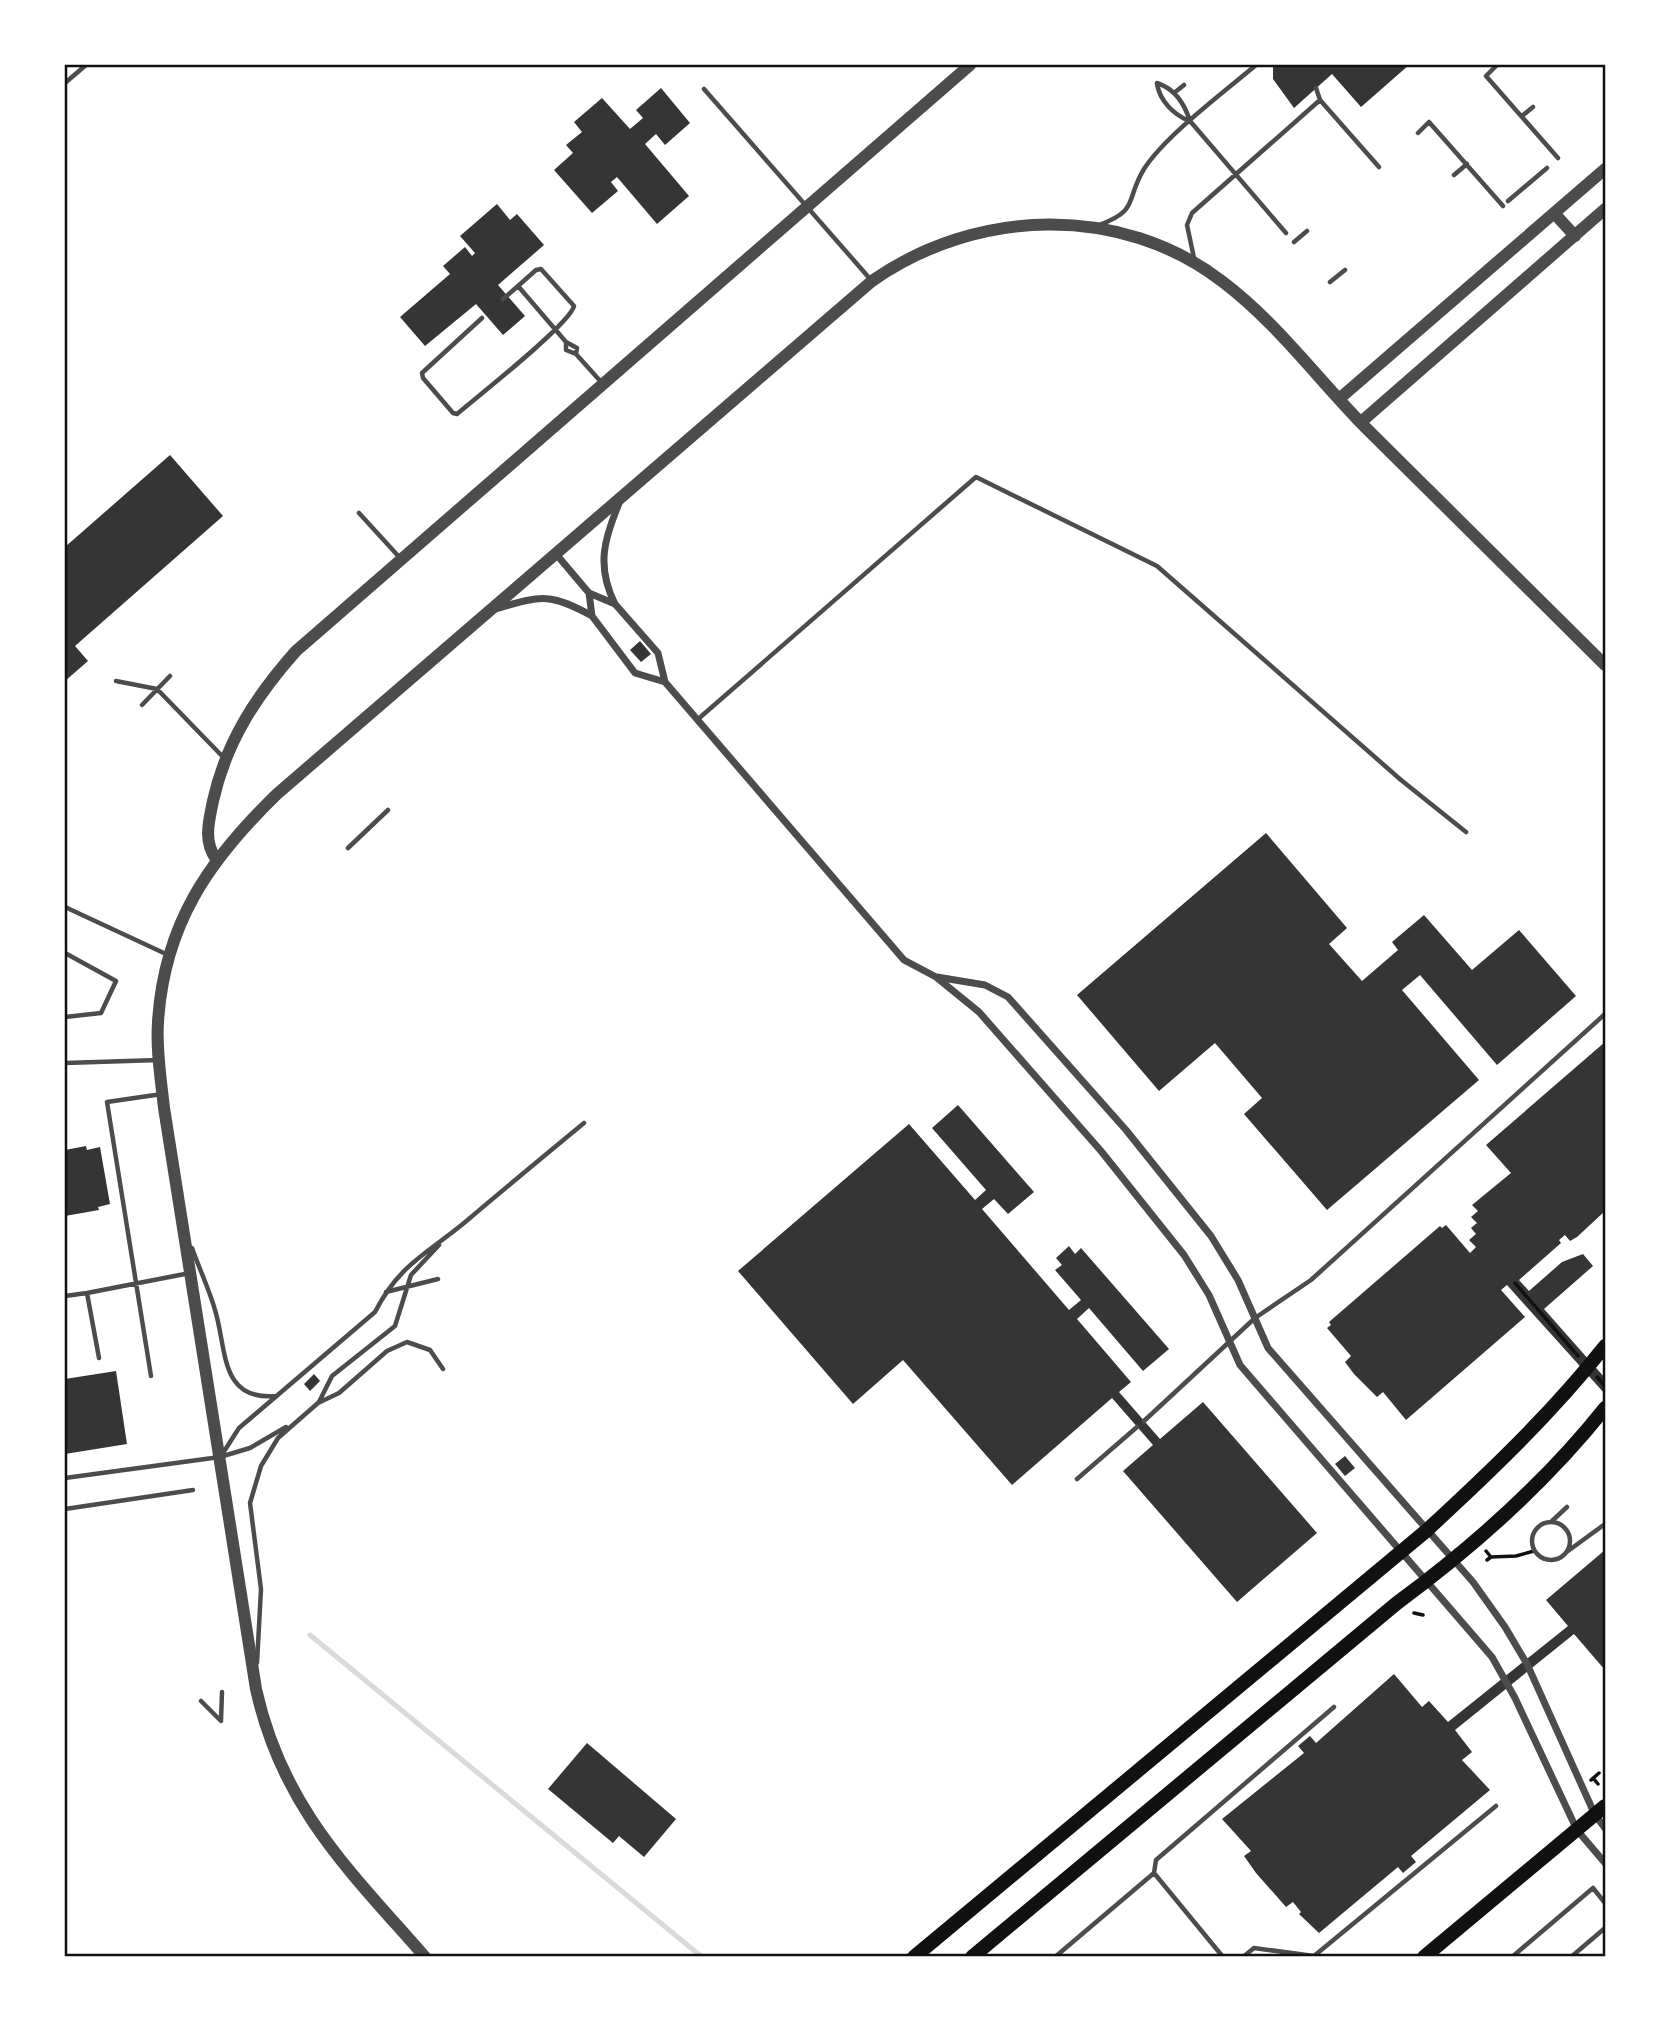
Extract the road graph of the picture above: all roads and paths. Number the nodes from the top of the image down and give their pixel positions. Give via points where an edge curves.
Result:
1 (86, 65) edge
2 (970, 65) edge
3 (1256, 65) edge
4 (1497, 65) edge
5 (65, 83) edge
6 (1184, 85) dead end
7 (1316, 88) dead end
8 (704, 89) dead end
9 (1174, 93) junction
10 (1320, 100) junction
11 (1533, 107) dead end
12 (1522, 116) junction
13 (1190, 121) junction
14 (1418, 132) dead end
15 (1559, 158) dead end
16 (1467, 164) junction
17 (1379, 167) dead end
18 (1547, 168) dead end
19 (1605, 169) edge
20 (1234, 173) junction
21 (1454, 175) dead end
22 (1508, 201) dead end
23 (808, 206) junction
24 (1503, 206) dead end
25 (1605, 209) edge
26 (1554, 213) junction
27 (1095, 226) junction
28 (1307, 231) dead end
29 (1286, 233) dead end
30 (1575, 236) junction
31 (1294, 242) dead end
32 (1195, 262) junction
33 (1345, 270) dead end
34 (872, 281) junction
35 (1330, 282) dead end
36 (518, 286) junction
37 (503, 299) dead end
38 (482, 318) dead end
39 (555, 329) junction
40 (604, 385) junction
41 (1339, 399) junction
42 (1361, 422) junction
43 (622, 497) junction
44 (359, 513) dead end
45 (556, 554) junction
46 (401, 559) junction
47 (589, 593) junction
48 (615, 604) junction
49 (491, 610) junction
50 (592, 616) junction
51 (1605, 666) edge
52 (170, 676) dead end
53 (116, 681) dead end
54 (665, 682) junction
55 (156, 689) junction
56 (142, 705) dead end
57 (697, 720) junction
58 (225, 758) junction
59 (388, 810) dead end
60 (1466, 832) dead end
61 (348, 848) dead end
62 (216, 859) junction
63 (65, 907) edge
64 (65, 953) edge
65 (170, 956) junction
66 (936, 977) junction
67 (1605, 1014) edge
68 (65, 1017) edge
69 (159, 1060) junction
70 (65, 1063) edge
71 (162, 1094) junction
72 (584, 1123) dead end
73 (183, 1226) junction
74 (444, 1239) junction
75 (191, 1273) junction
76 (438, 1279) dead end
77 (1515, 1283) dead end
78 (135, 1284) junction
79 (407, 1289) junction
80 (385, 1292) junction
81 (87, 1293) junction
82 (65, 1296) edge
83 (1255, 1318) junction
84 (1231, 1343) junction
85 (1605, 1346) edge
86 (99, 1358) dead end
87 (1587, 1366) dead end
88 (443, 1369) dead end
89 (151, 1376) dead end
90 (1596, 1376) dead end
91 (1605, 1386) edge
92 (277, 1396) junction
93 (318, 1402) junction
94 (1605, 1408) edge
95 (298, 1420) junction
96 (1144, 1421) dead end
97 (1138, 1427) dead end
98 (220, 1457) junction
99 (65, 1478) edge
100 (1077, 1479) dead end
101 (193, 1490) dead end
102 (1567, 1507) dead end
103 (65, 1509) edge
104 (1551, 1522) junction
105 (1605, 1524) edge
106 (1426, 1531) junction
107 (1484, 1549) dead end
108 (1534, 1551) junction
109 (1568, 1551) junction
110 (1401, 1552) junction
111 (1453, 1560) junction
112 (1427, 1581) junction
113 (1414, 1613) dead end
114 (1423, 1615) dead end
115 (256, 1689) junction
116 (222, 1692) dead end
117 (201, 1701) dead end
118 (1334, 1707) dead end
119 (1599, 1773) dead end
120 (1594, 1778) junction
121 (1589, 1782) dead end
122 (1598, 1784) dead end
123 (1496, 1807) dead end
124 (1600, 1810) edge
125 (1605, 1828) edge
126 (1577, 1829) junction
127 (1605, 1863) edge
128 (1154, 1873) junction
129 (1605, 1903) edge
130 (1605, 1928) edge
131 (425, 1957) edge
132 (914, 1957) edge
133 (972, 1957) edge
134 (1055, 1957) edge
135 (1223, 1957) edge
136 (1243, 1957) edge
137 (1424, 1957) edge
138 (1511, 1957) edge
139 (1570, 1957) edge

1 - 5 lane
2 - 23 street
3 - 13 lane
4 - 12 lane via 1486,76
6 - 9 lane
7 - 10 lane
8 - 23 lane
9 - 13 lane
9 - 13 lane via 1157,83 1159,95 1177,115
10 - 17 lane
10 - 20 lane
11 - 12 lane
12 - 15 lane
13 - 20 lane
13 - 27 lane via 1145,167 1134,187 1132,204 1123,215
14 - 16 lane via 1429,122
16 - 21 lane
16 - 24 lane
18 - 22 lane
19 - 26 street
20 - 29 lane
20 - 32 lane via 1192,213 1187,225
23 - 34 lane
23 - 40 street
25 - 30 street
26 - 30 street
26 - 41 street
27 - 32 street via 1118,230
27 - 34 street via 1028,224 978,232 902,260
28 - 31 lane
30 - 42 street
32 - 41 street via 1263,315
33 - 35 lane
34 - 43 street
36 - 37 lane
36 - 39 lane
36 - 39 lane via 541,269 574,306
38 - 39 lane via 422,373 453,413
39 - 40 lane
40 - 46 street
41 - 42 street
42 - 51 street
43 - 45 street
43 - 48 street via 603,553 605,583
44 - 46 lane
45 - 47 street
45 - 49 street
46 - 58 street via 287,661 248,712
47 - 48 street
47 - 50 street
48 - 54 street via 657,653
49 - 50 street via 546,596
49 - 62 street via 277,794
50 - 54 street via 635,673
52 - 55 lane
53 - 55 lane
54 - 57 street
55 - 56 lane
55 - 58 lane
57 - 60 lane via 976,477 1157,566
57 - 66 street via 904,960
58 - 62 street via 208,832
59 - 61 lane
62 - 65 street via 184,914
63 - 65 lane
64 - 68 lane via 116,981 101,1013
65 - 69 street via 161,994
66 - 83 street via 985,985 1008,997 1126,1130 1211,1236
66 - 84 street via 979,1012 1143,1203 1184,1255
67 - 83 lane via 1311,1280
69 - 70 lane
69 - 71 street
71 - 73 street
71 - 78 lane via 107,1102
72 - 74 lane
73 - 75 street
73 - 92 lane via 216,1311 229,1373 253,1394
74 - 79 lane via 411,1275
74 - 80 lane via 408,1263
75 - 78 lane
75 - 98 street
76 - 79 lane
77 - 87 path
78 - 81 lane
78 - 89 lane
79 - 80 lane
79 - 93 lane via 396,1326 332,1376
80 - 92 lane via 375,1312
81 - 82 lane
81 - 86 lane
83 - 84 lane
83 - 106 street via 1268,1348
84 - 96 lane
84 - 110 street via 1240,1365
85 - 106 main road via 1519,1445
88 - 93 lane via 429,1350 407,1342 387,1351 339,1393
90 - 91 path
92 - 98 lane via 239,1428
93 - 95 lane
94 - 111 main road via 1523,1496
95 - 98 lane via 250,1448
95 - 115 lane via 272,1447 251,1495 261,1589
97 - 100 lane
98 - 99 lane
98 - 115 street
101 - 103 lane
102 - 104 lane
104 - 108 lane via 1534,1532
104 - 109 lane via 1568,1531
105 - 109 lane
106 - 110 main road
106 - 111 street
107 - 108 path via 1489,1558
108 - 109 lane via 1551,1561
110 - 112 street
110 - 132 main road
111 - 112 main road
111 - 124 street via 1505,1627 1527,1664
112 - 126 street via 1492,1657
112 - 133 main road
113 - 114 path
115 - 131 street via 282,1772 316,1831
116 - 117 lane via 221,1721
118 - 128 lane via 1156,1860
119 - 120 path
120 - 121 path
120 - 122 path
123 - 136 lane via 1314,1955 1254,1948
124 - 125 street
124 - 126 main road
126 - 127 street
126 - 137 main road
128 - 134 lane
128 - 135 lane
129 - 138 lane via 1593,1888
130 - 139 lane

